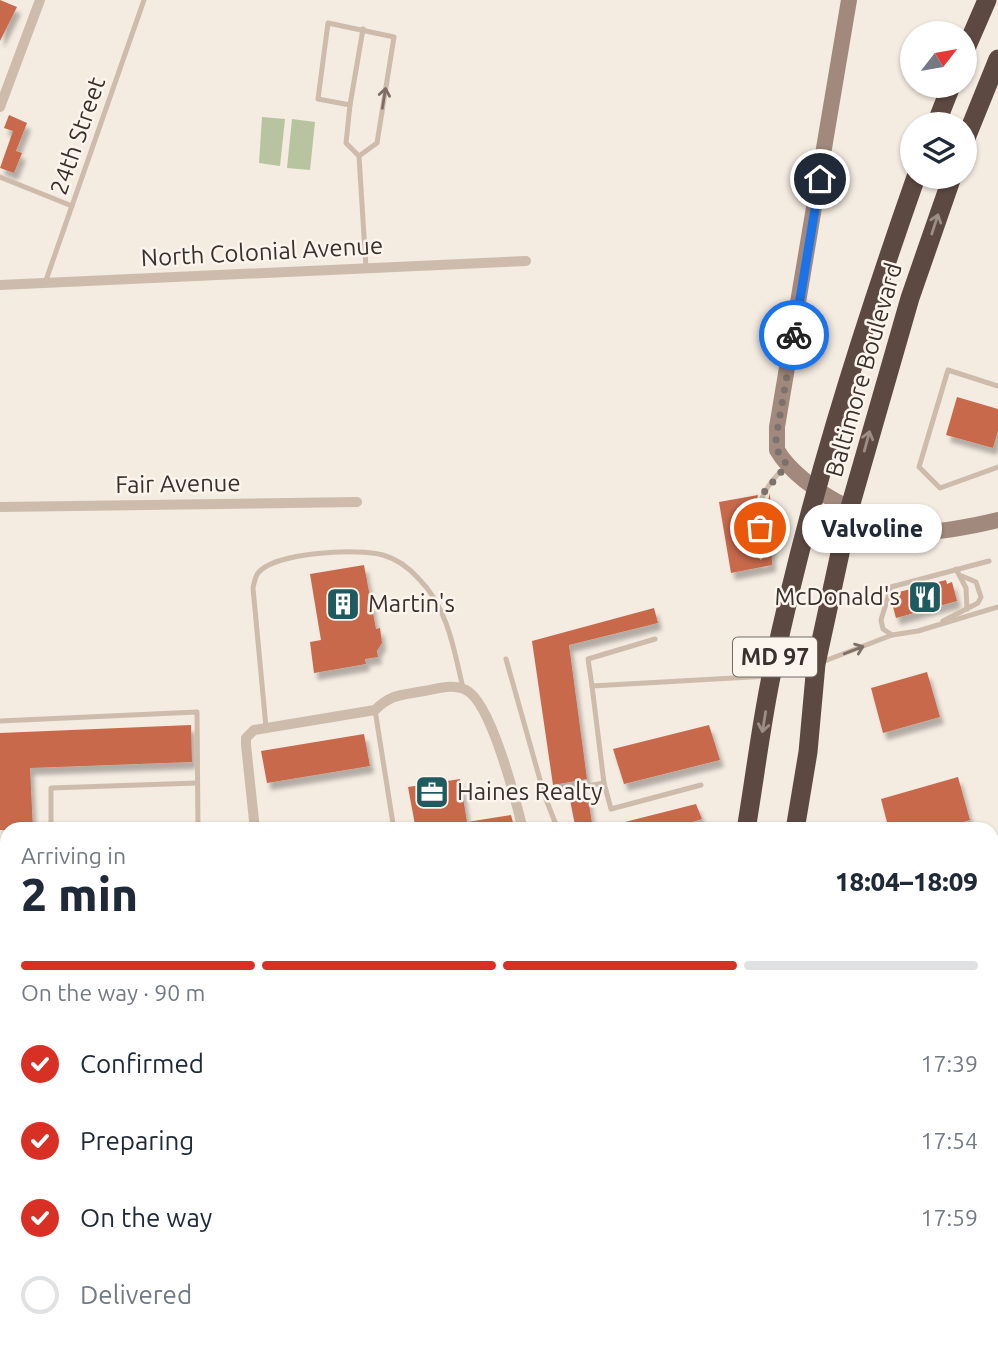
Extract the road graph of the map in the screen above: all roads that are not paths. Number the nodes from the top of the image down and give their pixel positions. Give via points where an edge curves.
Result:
1 (40, 0) edge
2 (144, 0) edge
3 (849, 0) edge
4 (987, 0) edge
5 (977, 23) edge
6 (363, 29) junction
7 (998, 59) edge
8 (350, 105) junction
9 (0, 107) edge
10 (977, 112) edge
11 (359, 156) junction
12 (0, 177) edge
13 (912, 189) edge
14 (948, 189) edge
15 (72, 206) junction
16 (526, 261) dead end
17 (366, 268) junction
18 (45, 283) junction
19 (0, 285) edge
20 (998, 386) edge
21 (787, 465) junction
22 (998, 467) edge
23 (817, 488) junction
24 (357, 502) dead end
25 (0, 507) edge
26 (850, 508) junction
27 (998, 520) edge
28 (760, 555) dead end
29 (989, 561) dead end
30 (956, 569) junction
31 (962, 576) junction
32 (998, 607) edge
33 (967, 609) junction
34 (938, 625) junction
35 (892, 635) junction
36 (655, 639) dead end
37 (506, 659) dead end
38 (816, 664) junction
39 (771, 676) junction
40 (592, 686) junction
41 (463, 688) junction
42 (375, 710) junction
43 (0, 721) edge
44 (266, 727) junction
45 (197, 783) junction
46 (604, 783) junction
47 (701, 785) dead end
48 (544, 794) junction
49 (51, 822) edge
50 (198, 822) edge
51 (255, 822) edge
52 (393, 822) edge
53 (521, 822) edge
54 (555, 822) edge
55 (747, 822) edge
56 (796, 822) edge

1 - 9 street
2 - 15 lane, 24th Street
3 - 21 street via 777,427 777,450
4 - 5 highway
6 - 8 lane
6 - 8 lane via 328,23 318,99
11 -> 6 lane via 377,143 394,37
7 - 10 highway
8 - 11 lane via 346,143
11 - 17 lane
12 - 15 lane
13 - 23 highway, Baltimore Boulevard / MD 97 via 853,363
26 -> 14 highway, Baltimore Boulevard / MD 97 via 910,298
15 - 18 lane, 24th Street
16 - 17 street, North Colonial Avenue
17 - 18 street, North Colonial Avenue
18 - 19 street, North Colonial Avenue
20 - 22 lane via 948,370 919,467 940,488
21 - 23 street
21 - 28 lane via 759,502
23 - 26 street
23 - 39 highway, Baltimore Boulevard / MD 97
24 - 25 street, Fair Avenue
26 - 27 street via 874,519 933,531
26 - 38 highway, Baltimore Boulevard / MD 97
29 - 30 lane
30 - 31 lane
30 - 35 lane via 891,587 881,620 883,629
31 - 33 lane
31 - 33 lane via 981,590 978,603
32 - 34 lane
33 - 34 lane
34 - 35 lane
38 -> 35 lane
36 - 40 lane via 588,659
37 - 48 lane
38 - 56 highway, Baltimore Boulevard / MD 97
39 - 40 lane
39 -> 55 highway, Baltimore Boulevard / MD 97
40 - 46 lane
41 - 42 street via 387,698
41 - 44 lane via 448,623 421,580 403,565 384,555 363,553 294,556 265,566 256,575 253,588
41 - 53 street via 484,710
42 - 44 street
42 - 52 lane
43 - 45 lane via 197,712
44 - 51 street via 246,737
45 - 49 lane via 51,788
45 - 50 lane
46 - 47 lane via 611,808
46 - 48 lane
48 - 54 lane

